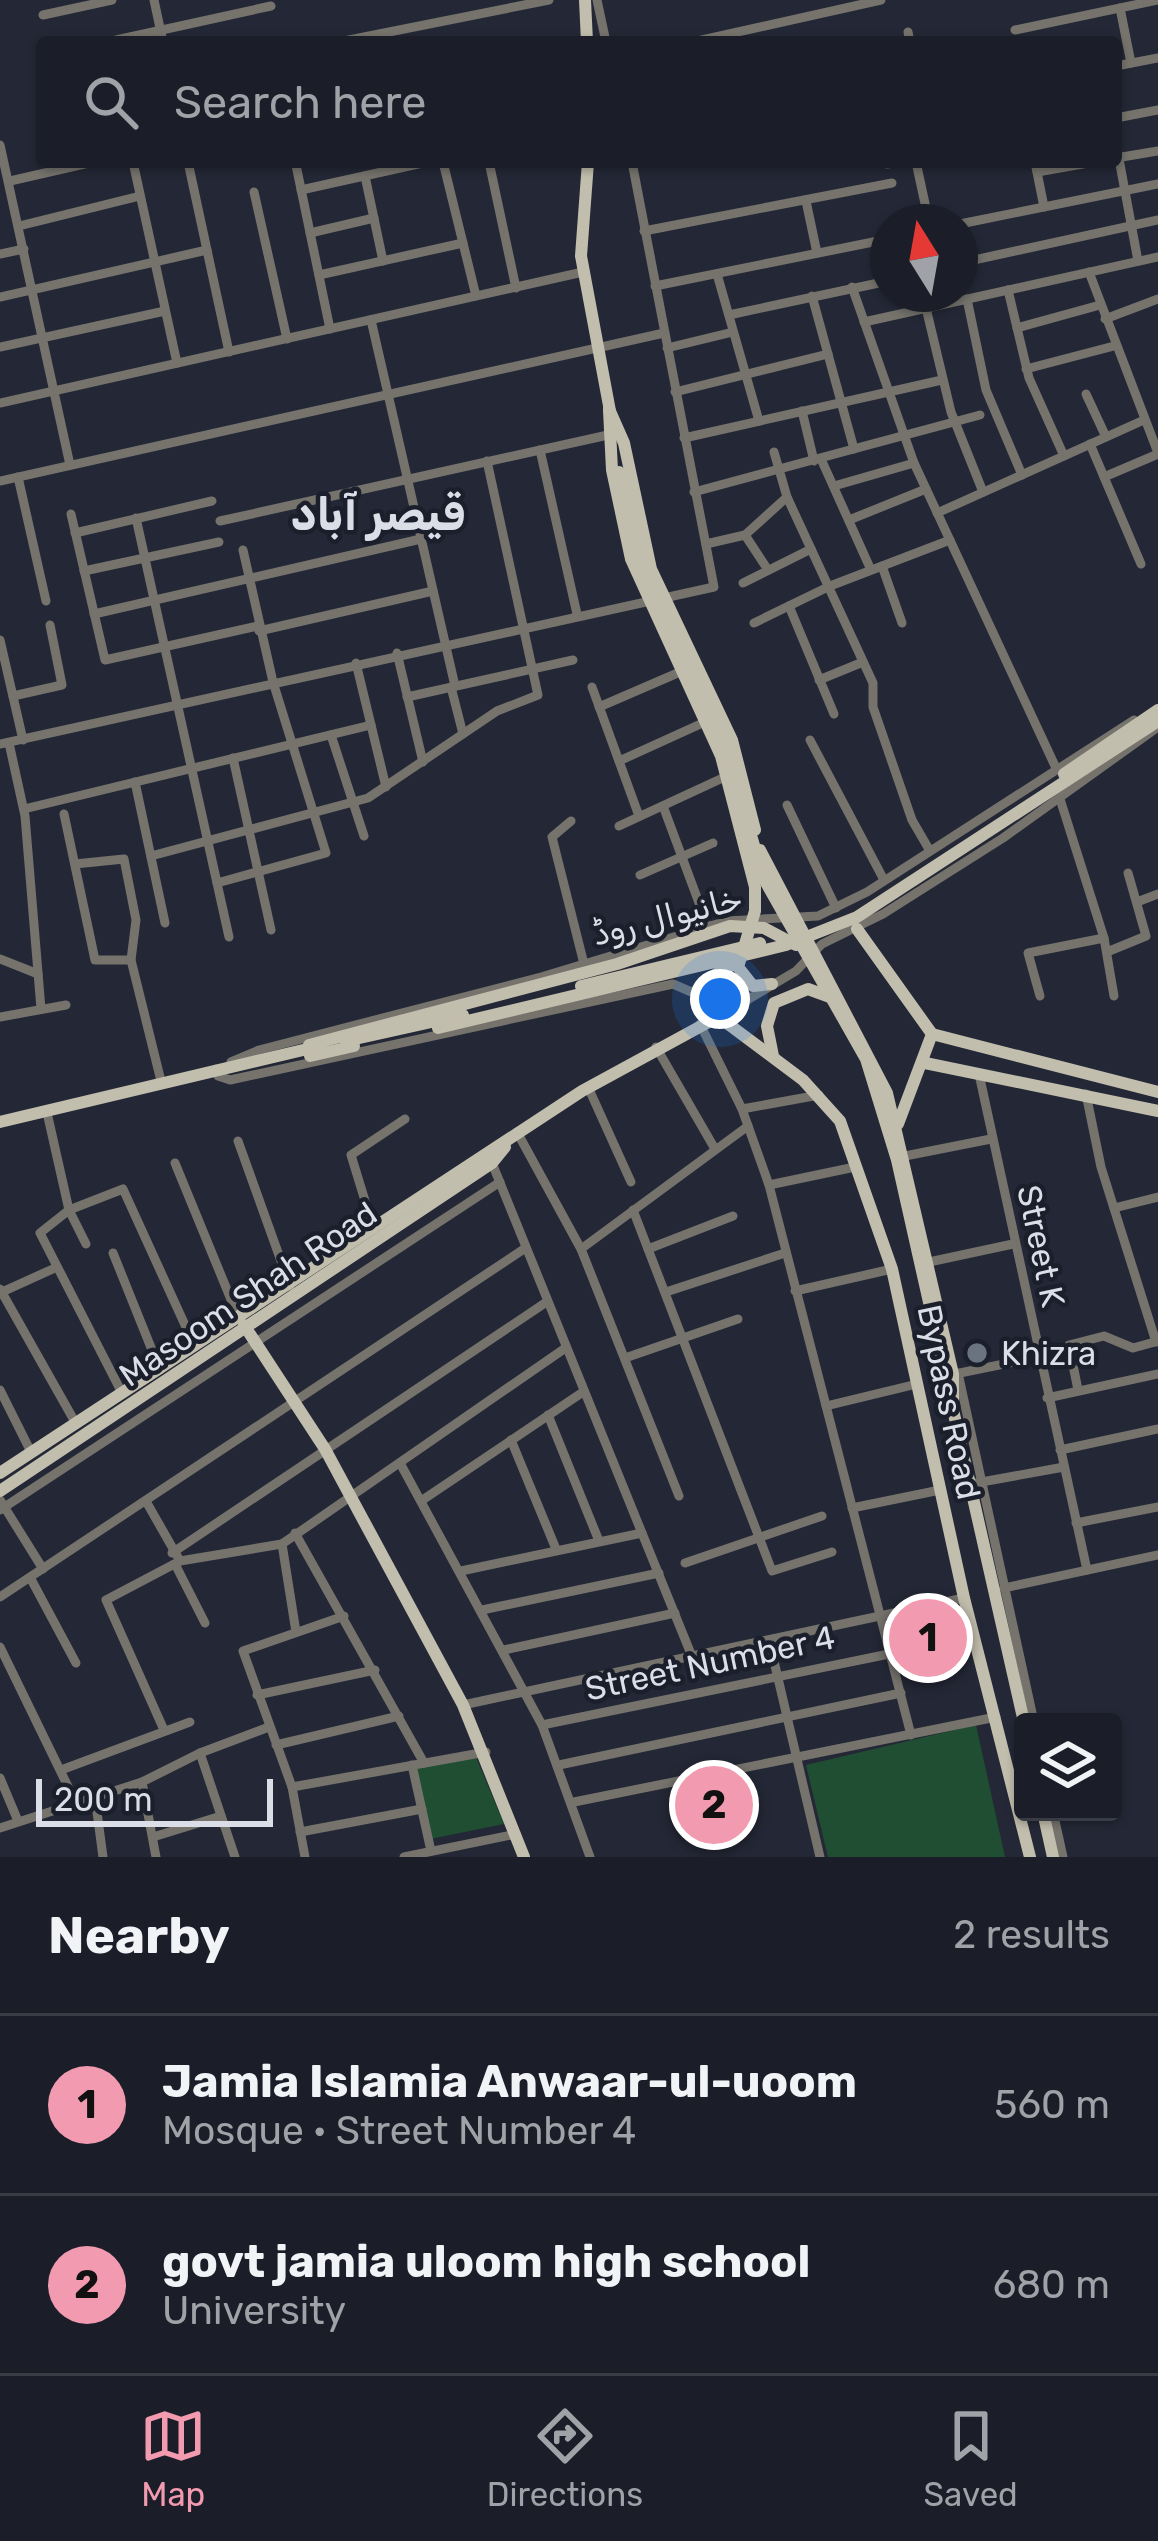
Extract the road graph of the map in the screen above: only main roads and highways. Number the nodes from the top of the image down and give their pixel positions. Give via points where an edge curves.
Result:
1 (585, 0) edge
2 (587, 36) edge
3 (588, 168) edge
4 (609, 409) junction
5 (1158, 708) edge
6 (1158, 724) edge
7 (856, 928) road end
8 (816, 960) junction
9 (739, 961) junction
10 (772, 984) road end
11 (843, 1004) junction
12 (717, 1018) junction
13 (932, 1034) junction
14 (774, 1058) junction
15 (1026, 1060) junction
16 (253, 1061) junction
17 (925, 1064) junction
18 (217, 1073) junction
19 (1020, 1082) junction
20 (1156, 1092) edge
21 (1153, 1110) edge
22 (0, 1125) edge
23 (898, 1125) junction
24 (517, 1132) junction
25 (243, 1324) junction
26 (953, 1409) junction
27 (0, 1473) edge
28 (2, 1497) edge
29 (1022, 1713) edge
30 (1048, 1821) edge
31 (524, 1857) edge
32 (1030, 1857) edge
33 (1053, 1857) edge

1 - 2 main road
3 - 4 main road via 584,272
4 - 8 main road via 662,599 725,723 761,852
4 - 8 main road, bridge via 646,578 723,740 757,860
4 - 9 main road via 627,545 727,776 754,887
5 - 16 main road, خانیوال روڈ, bridge via 899,886 839,918
6 - 18 main road, خانیوال روڈ, bridge via 856,917 786,945
7 - 13 main road
8 - 11 main road
8 - 16 main road, bridge via 777,932 730,926
8 - 26 main road, bridge via 878,1094
9 - 10 main road via 748,984
9 - 12 main road, Bypass Road via 696,994 701,1009
11 - 14 main road via 817,990 783,995 767,1026
11 - 23 main road
12 - 14 main road, Bypass Road
12 - 24 main road, Masoom Shah Road
13 - 15 main road
13 - 17 main road
14 - 32 main road, Bypass Road via 820,1094 839,1121 892,1269
15 - 19 main road
15 - 20 main road
16 - 18 main road, خانیوال روڈ
17 - 19 main road
17 - 23 main road
18 - 22 main road, خانیوال روڈ
18 - 22 main road, خانیوال روڈ
19 - 21 main road
20 - 21 main road
23 - 26 main road via 955,1374
24 - 25 main road, Masoom Shah Road
24 - 25 main road, Masoom Shah Road via 492,1163
25 - 27 main road, Masoom Shah Road
25 - 28 main road, Masoom Shah Road
25 - 31 main road via 325,1449 463,1705
26 - 29 main road via 976,1483
30 - 33 main road

